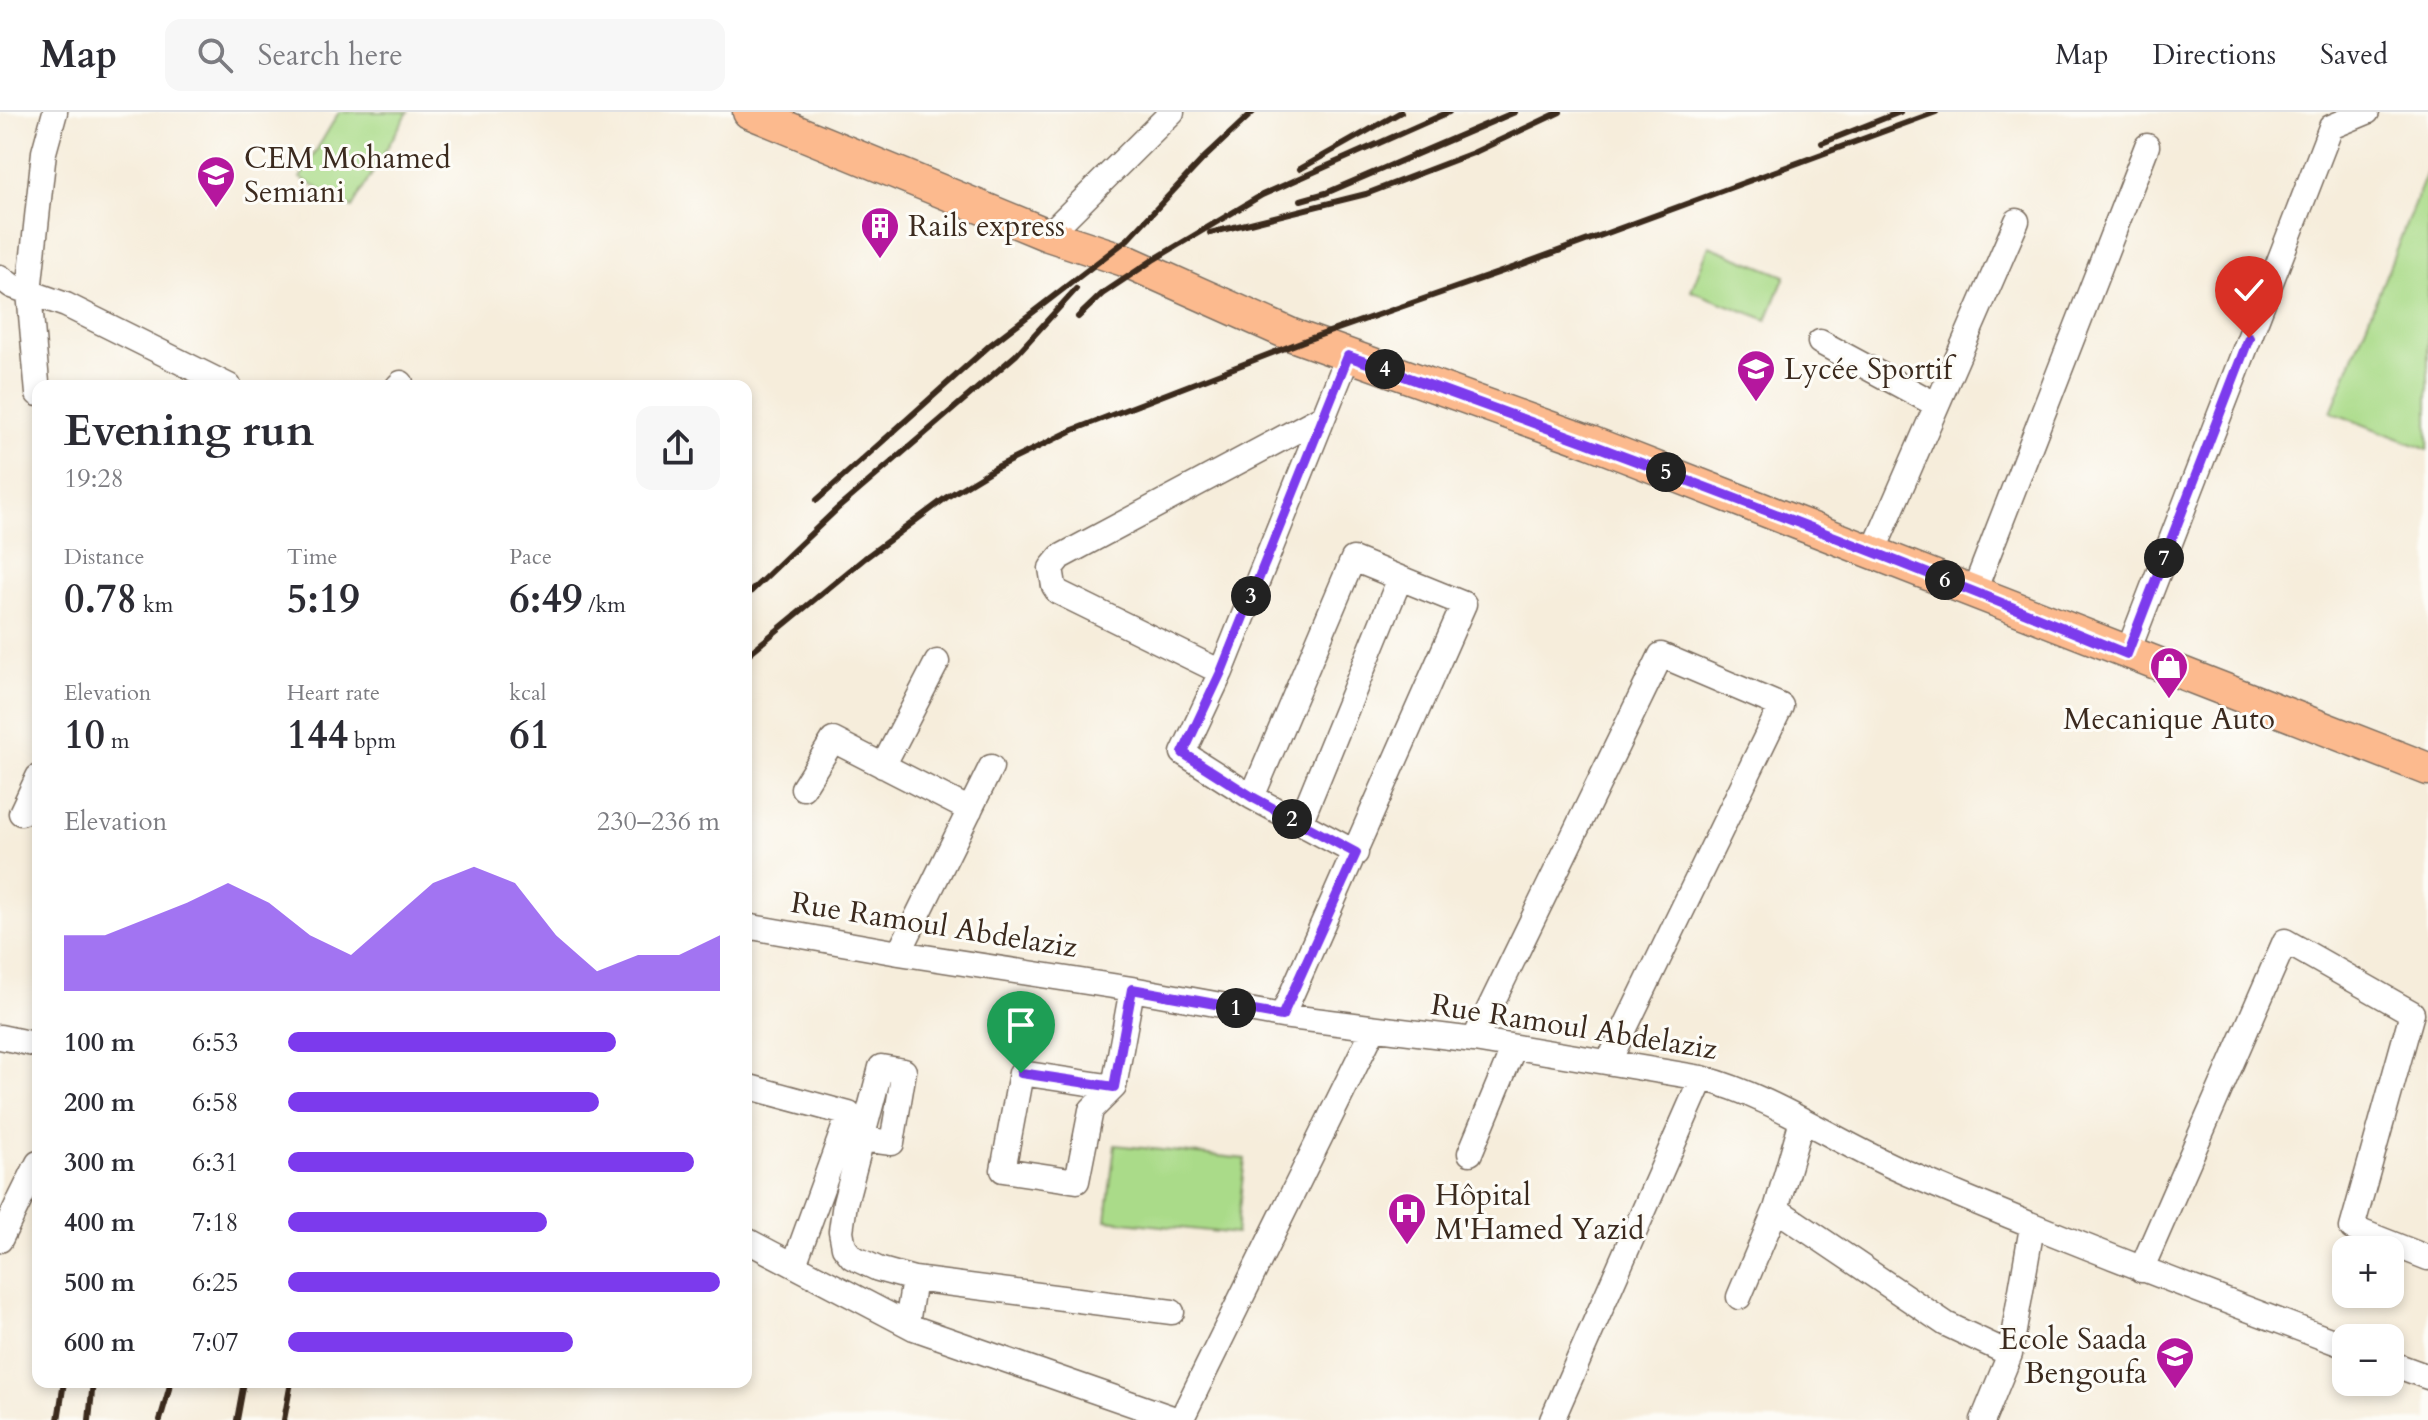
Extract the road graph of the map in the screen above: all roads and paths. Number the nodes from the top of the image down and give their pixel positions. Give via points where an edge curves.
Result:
1 (55, 112) edge
2 (749, 112) edge
3 (1172, 112) edge
4 (2367, 112) edge
5 (2147, 146) dead end
6 (2017, 221) dead end
7 (1048, 235) junction
8 (0, 277) edge
9 (29, 292) junction
10 (1820, 342) dead end
11 (1348, 356) junction
12 (37, 380) edge
13 (217, 380) edge
14 (1937, 405) junction
15 (1322, 417) junction
16 (1873, 552) junction
17 (1400, 578) junction
18 (1974, 591) junction
19 (2127, 654) junction
20 (937, 662) dead end
21 (1221, 672) junction
22 (883, 766) junction
23 (991, 767) dead end
24 (2428, 769) edge
25 (803, 788) dead end
26 (32, 789) edge
27 (1252, 797) junction
28 (970, 810) junction
29 (20, 812) edge
30 (1300, 823) junction
31 (1356, 853) junction
32 (752, 927) edge
33 (899, 953) junction
34 (1132, 989) junction
35 (1282, 1016) junction
36 (1374, 1028) junction
37 (0, 1037) edge
38 (1474, 1040) junction
39 (32, 1044) edge
40 (1514, 1047) junction
41 (1609, 1061) junction
42 (1702, 1078) junction
43 (1114, 1087) junction
44 (752, 1088) edge
45 (1802, 1120) junction
46 (862, 1139) dead end
47 (1470, 1153) dead end
48 (32, 1175) edge
49 (1776, 1209) junction
50 (2032, 1227) junction
51 (0, 1240) edge
52 (752, 1243) edge
53 (2428, 1258) edge
54 (794, 1265) junction
55 (2141, 1270) junction
56 (914, 1279) junction
57 (1739, 1297) dead end
58 (1172, 1312) dead end
59 (907, 1324) junction
60 (2332, 1341) edge
61 (2010, 1354) junction
62 (2404, 1368) edge
63 (2428, 1377) edge
64 (1180, 1420) edge
65 (1552, 1420) edge
66 (1983, 1420) edge

1 - 9 street via 44,152
2 - 7 main road
3 - 7 street
4 - 19 street via 2331,127
5 - 18 street
6 - 14 street
7 - 11 main road via 1124,260
8 - 9 street
9 - 12 street
9 - 13 street
10 - 14 street
11 - 15 street
11 - 16 main road via 1590,442
14 - 16 street
15 - 21 street
15 - 21 street via 1060,557 1051,568 1058,592
16 - 18 main road
17 - 27 street via 1353,559
17 - 30 street
17 - 31 street via 1464,604
18 - 19 main road
19 - 24 main road
20 - 22 street
21 - 27 street via 1183,753
22 - 25 street via 833,740
22 - 28 street
23 - 28 street
26 - 29 street
27 - 30 street
28 - 33 street
30 - 31 street
31 - 35 street
32 - 33 street, Rue Ramoul Abdelaziz
33 - 34 street, Rue Ramoul Abdelaziz
34 - 35 street, Rue Ramoul Abdelaziz
34 - 43 street
35 - 36 street, Rue Ramoul Abdelaziz
36 - 38 street, Rue Ramoul Abdelaziz
36 - 64 street
37 - 39 street
38 - 40 street, Rue Ramoul Abdelaziz
38 - 41 street via 1661,655 1781,706
40 - 41 street, Rue Ramoul Abdelaziz
40 - 47 street
41 - 42 street, Rue Ramoul Abdelaziz
42 - 45 street, Rue Ramoul Abdelaziz
42 - 65 street
43 - 43 street via 1091,1110 1077,1181 1003,1170 1021,1073
44 - 54 street via 849,1114
45 - 49 street
45 - 50 street, Rue Ramoul Abdelaziz
46 - 56 street via 842,1219 844,1247 867,1264
48 - 51 street
49 - 57 street
49 - 61 street via 1946,1324
50 - 55 street, Rue Ramoul Abdelaziz
50 - 61 street
52 - 54 street
53 - 55 street via 2352,1228 2412,1013 2285,941
54 - 59 street
55 - 60 street, Rue Ramoul Abdelaziz
56 - 58 street
56 - 59 street
59 - 64 street
61 - 66 street
62 - 63 street

